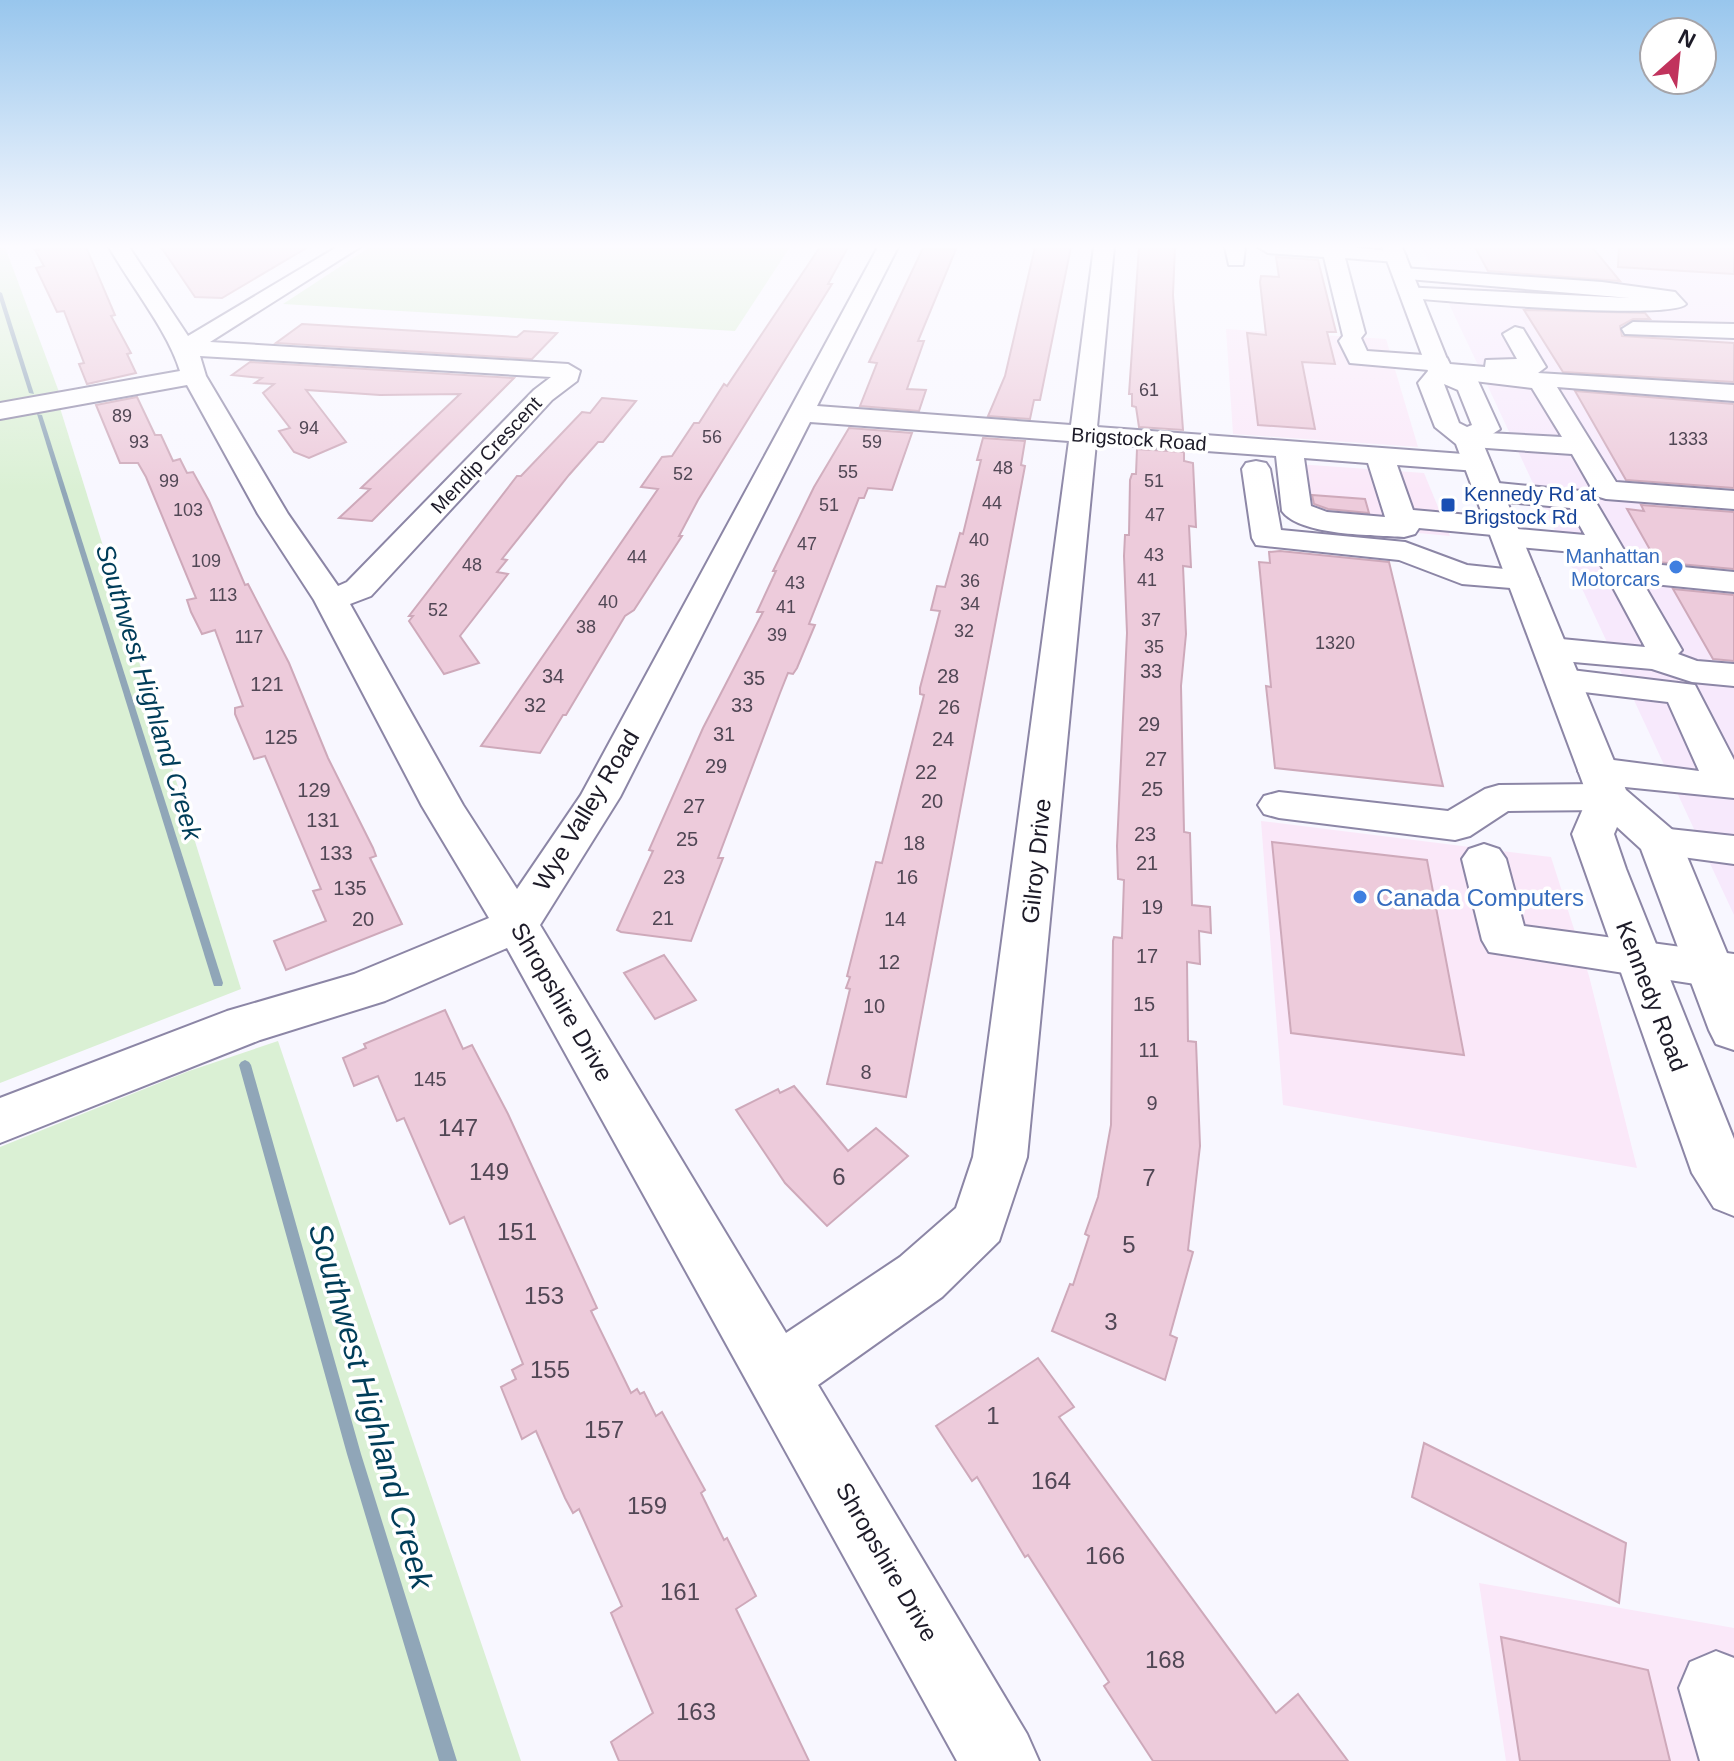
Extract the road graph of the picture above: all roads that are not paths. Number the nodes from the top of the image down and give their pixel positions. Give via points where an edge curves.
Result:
1 (169, 329) edge
2 (236, 329) edge
3 (844, 329) edge
4 (1094, 329) edge
5 (1350, 329) edge
6 (1425, 329) edge
7 (1509, 329) edge
8 (1677, 329) edge
9 (1734, 331) edge
10 (190, 362) junction
11 (1439, 367) junction
12 (1541, 381) junction
13 (1734, 393) edge
14 (0, 411) edge
15 (800, 413) junction
16 (1082, 435) junction
17 (1581, 446) junction
18 (1380, 457) junction
19 (1475, 458) junction
20 (1290, 463) junction
21 (1256, 469) dead end
22 (1335, 480) dead end
23 (1364, 483) dead end
24 (1393, 486) junction
25 (1594, 495) junction
26 (1734, 500) edge
27 (1734, 510) edge
28 (1403, 518) junction
29 (1505, 532) junction
30 (1615, 558) junction
31 (1523, 579) junction
32 (1734, 582) edge
33 (331, 600) junction
34 (1657, 659) junction
35 (1557, 665) junction
36 (1734, 675) edge
37 (1603, 784) junction
38 (1731, 788) edge
39 (1279, 805) dead end
40 (1660, 842) junction
41 (1734, 850) edge
42 (1484, 859) dead end
43 (517, 925) junction
44 (1639, 962) junction
45 (1722, 971) edge
46 (1734, 1030) edge
47 (0, 1121) edge
48 (1734, 1191) edge
49 (779, 1374) junction
50 (1000, 1761) edge

1 - 10 street, Shropshire Drive
2 - 10 street
3 - 15 street, Wye Valley Road
4 - 16 street, Gilroy Drive
5 - 11 street via 1358,358
6 - 11 street
7 - 11 street via 1534,367
8 - 9 street
10 - 14 street
10 - 33 street, Shropshire Drive via 273,514
10 - 33 street, Mendip Crescent via 568,371 359,589
11 - 12 street
11 - 19 street via 1430,383 1448,427
12 - 13 street
12 - 17 street
15 - 16 street, Brigstock Road
15 - 43 street, Wye Valley Road via 600,797
16 - 20 street, Brigstock Road
16 - 49 street, Gilroy Drive via 1009,1102 1000,1157 979,1223 921,1277
17 - 19 street
17 - 25 street
18 - 19 street, Brigstock Road
18 - 20 street, Brigstock Road
18 - 24 street via 1384,476
19 - 25 street
19 - 29 street
20 - 22 street
20 - 28 street via 1297,511 1310,518 1404,528
21 - 31 street via 1267,538 1405,551 1462,574
23 - 24 street
24 - 28 street
25 - 26 street
25 - 27 street
25 - 30 street
28 - 29 street
29 - 30 street
29 - 31 street
30 - 32 street
30 - 34 street via 1664,650
31 - 35 street
33 - 43 street, Shropshire Drive via 443,806
34 - 35 street
34 - 36 street via 1692,671
35 - 37 street
35 - 38 street via 1682,693
37 - 38 street
37 - 39 street via 1499,798 1455,826
37 - 40 street
37 - 44 street, Kennedy Road via 1593,834
40 - 41 street
40 - 45 street
42 - 44 street via 1505,940
43 - 47 street via 368,988 245,1025
43 - 49 street, Shropshire Drive
44 - 45 street
44 - 48 street, Kennedy Road via 1720,1173
45 - 46 street
49 - 50 street, Shropshire Drive

